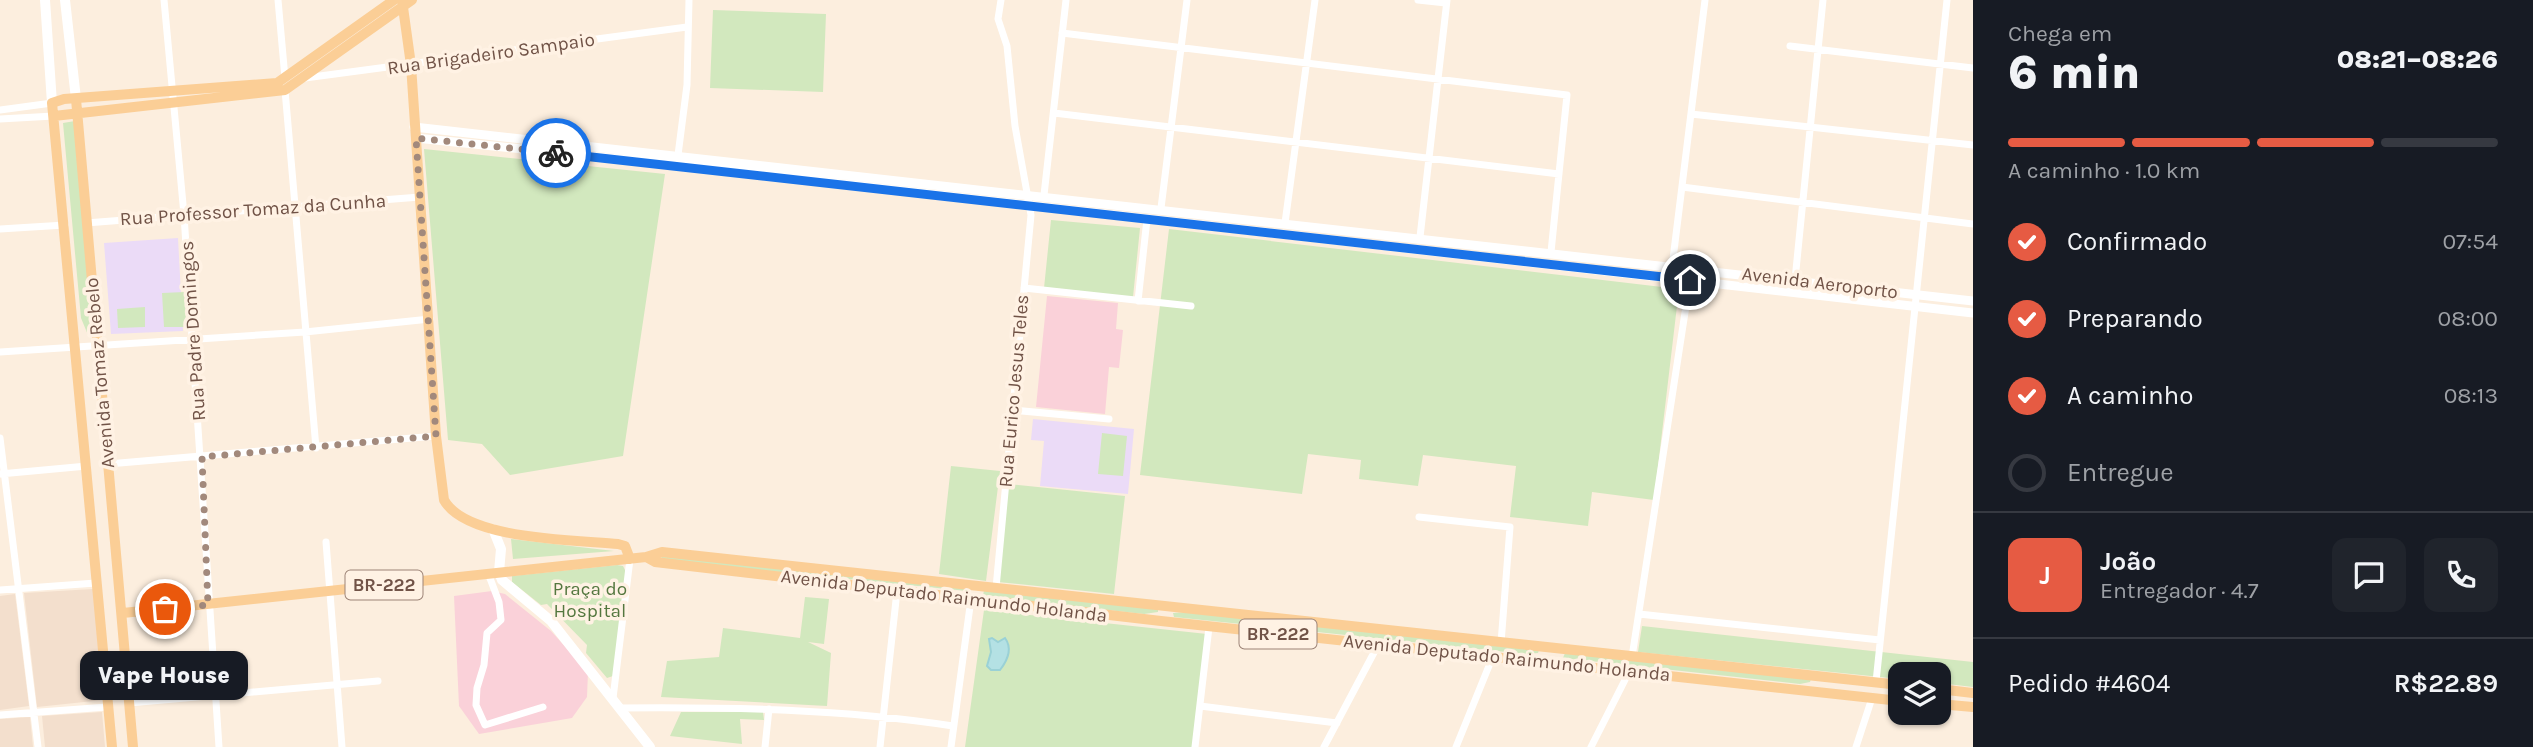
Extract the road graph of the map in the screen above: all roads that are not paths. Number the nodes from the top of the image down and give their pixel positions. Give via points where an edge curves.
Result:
1 (45, 0) edge
2 (65, 0) edge
3 (164, 0) edge
4 (278, 0) edge
5 (689, 0) edge
6 (1001, 0) edge
7 (1066, 0) edge
8 (1187, 0) edge
9 (1315, 0) edge
10 (1419, 0) edge
11 (1705, 0) edge
12 (1823, 0) edge
13 (1947, 0) edge
14 (403, 2) edge
15 (1447, 2) edge
16 (687, 27) junction
17 (1062, 33) junction
18 (1790, 46) dead end
19 (1819, 48) junction
20 (1181, 49) junction
21 (1307, 64) junction
22 (1942, 64) junction
23 (411, 65) junction
24 (1973, 68) edge
25 (300, 75) junction
26 (1438, 80) junction
27 (285, 84) junction
28 (174, 98) junction
29 (76, 99) junction
30 (52, 103) junction
31 (0, 110) edge
32 (1054, 113) junction
33 (77, 114) junction
34 (1691, 114) junction
35 (54, 116) junction
36 (0, 119) edge
37 (1171, 126) junction
38 (1811, 127) junction
39 (415, 133) junction
40 (1931, 140) junction
41 (1296, 142) junction
42 (1973, 145) edge
43 (678, 155) junction
44 (1429, 157) junction
45 (1559, 174) junction
46 (1682, 187) junction
47 (1028, 194) junction
48 (1044, 195) junction
49 (420, 197) junction
50 (1803, 204) junction
51 (296, 206) junction
52 (1030, 206) junction
53 (1161, 208) junction
54 (184, 215) junction
55 (1147, 219) junction
56 (1923, 219) junction
57 (86, 223) junction
58 (1286, 223) junction
59 (1973, 224) edge
60 (65, 225) junction
61 (0, 229) edge
62 (1420, 237) junction
63 (1551, 251) junction
64 (1672, 267) junction
65 (1795, 279) junction
66 (1690, 280) junction
67 (1024, 288) junction
68 (1916, 294) junction
69 (1138, 301) junction
70 (1973, 301) edge
71 (1191, 306) dead end
72 (1914, 306) junction
73 (1973, 313) edge
74 (430, 320) junction
75 (305, 331) junction
76 (192, 339) junction
77 (98, 344) junction
78 (77, 345) junction
79 (0, 352) edge
80 (1012, 410) junction
81 (1109, 419) dead end
82 (436, 436) junction
83 (0, 438) edge
84 (316, 448) junction
85 (202, 457) junction
86 (108, 464) junction
87 (87, 466) junction
88 (2, 473) edge
89 (1419, 517) dead end
90 (113, 523) junction
91 (92, 524) junction
92 (492, 529) junction
93 (513, 533) junction
94 (326, 542) dead end
95 (501, 550) junction
96 (652, 557) junction
97 (630, 559) junction
98 (493, 573) junction
99 (96, 583) junction
100 (20, 588) junction
101 (996, 588) junction
102 (0, 590) edge
103 (331, 591) junction
104 (897, 591) junction
105 (971, 599) junction
106 (208, 605) junction
107 (1164, 607) junction
108 (122, 613) junction
109 (1639, 614) junction
110 (1161, 621) junction
111 (1209, 626) junction
112 (1880, 640) junction
113 (1501, 643) junction
114 (1378, 645) junction
115 (1551, 649) junction
116 (1493, 656) junction
117 (1632, 657) junction
118 (1548, 661) junction
119 (1630, 670) junction
120 (1819, 676) junction
121 (378, 681) dead end
122 (1875, 682) junction
123 (339, 684) junction
124 (1888, 684) edge
125 (1951, 690) edge
126 (1817, 692) junction
127 (1973, 693) edge
128 (214, 695) junction
129 (613, 698) junction
130 (1872, 698) junction
131 (1888, 700) edge
132 (130, 703) junction
133 (1951, 705) edge
134 (1200, 706) junction
135 (107, 707) junction
136 (543, 707) dead end
137 (1973, 707) edge
138 (620, 708) junction
139 (769, 709) junction
140 (34, 712) junction
141 (0, 715) edge
142 (883, 715) junction
143 (1337, 723) junction
144 (953, 726) junction
145 (38, 747) edge
146 (112, 747) edge
147 (133, 747) edge
148 (219, 747) edge
149 (342, 747) edge
150 (650, 747) edge
151 (765, 747) edge
152 (880, 747) edge
153 (951, 747) edge
154 (1195, 747) edge
155 (1324, 747) edge
156 (1456, 747) edge
157 (1591, 747) edge
158 (1856, 747) edge

1 - 30 main road, Avenida Tomaz Rebelo
2 - 29 main road, Avenida Tomaz Rebelo
3 - 28 street, Rua Padre Domingos
4 - 27 street
5 - 16 street
6 - 47 street, Rua Eurico Jesus Teles via 998,19 1007,46
7 - 17 street
8 - 20 street
9 - 21 street
10 - 15 street
11 - 34 street
12 - 19 street
13 - 22 street
14 - 23 main road
14 - 25 main road
15 - 26 street
16 - 23 street, Rua Brigadeiro Sampaio
16 - 43 street via 687,85
17 - 20 street
17 - 32 street
18 - 19 street
19 - 22 street
19 - 38 street
20 - 21 street
20 - 37 street
21 - 26 street
21 - 41 street
22 - 24 street
22 - 40 street
23 - 25 street, Rua Brigadeiro Sampaio
23 - 39 main road
25 - 27 main road
26 - 44 street
26 - 45 street via 1567,94
27 - 28 main road
27 - 51 street
28 - 29 main road
28 - 33 main road
28 - 54 street, Rua Padre Domingos
29 - 30 main road
29 - 33 main road, Avenida Tomaz Rebelo
30 - 31 street
30 - 35 main road, Avenida Tomaz Rebelo
32 - 37 street
32 - 48 street
33 - 35 main road
33 - 57 main road, Avenida Tomaz Rebelo
34 - 38 street
34 - 46 street
35 - 36 street
35 - 60 main road, Avenida Tomaz Rebelo
37 - 41 street
37 - 53 street
38 - 40 street
38 - 50 street
39 - 43 street, Avenida Aeroporto
39 - 49 main road
39 - 52 street, Avenida Aeroporto
40 - 42 street
40 - 56 street
41 - 44 street
41 - 58 street
43 - 47 street, Avenida Aeroporto
44 - 45 street
44 - 62 street
45 - 63 street
46 - 50 street
46 - 64 street
47 - 48 street, Avenida Aeroporto
47 - 52 street, Rua Eurico Jesus Teles
48 - 53 street, Avenida Aeroporto
49 - 51 street, Rua Professor Tomaz da Cunha
49 - 74 main road
50 - 56 street
50 - 65 street
51 - 54 street, Rua Professor Tomaz da Cunha
51 - 75 street
52 - 55 street, Avenida Aeroporto
52 - 67 street, Rua Eurico Jesus Teles
53 - 58 street, Avenida Aeroporto
54 - 57 street, Rua Professor Tomaz da Cunha
54 - 76 street, Rua Padre Domingos
55 - 66 street, Avenida Aeroporto
55 - 69 street
56 - 59 street
56 - 68 street
57 - 77 main road, Avenida Tomaz Rebelo
58 - 62 street, Avenida Aeroporto
60 - 61 street
60 - 78 main road, Avenida Tomaz Rebelo
62 - 63 street, Avenida Aeroporto
63 - 64 street, Avenida Aeroporto
64 - 65 street, Avenida Aeroporto
65 - 68 street, Avenida Aeroporto
66 - 72 street, Avenida Aeroporto
66 - 109 street
67 - 69 street
67 - 80 street, Rua Eurico Jesus Teles
68 - 70 street, Avenida Aeroporto
68 - 72 street
69 - 71 street
72 - 73 street, Avenida Aeroporto
72 - 112 street
74 - 75 street
74 - 82 main road
75 - 76 street
75 - 84 street
76 - 77 street
76 - 85 street, Rua Padre Domingos
77 - 78 street
77 - 86 main road, Avenida Tomaz Rebelo
78 - 79 street
78 - 87 main road, Avenida Tomaz Rebelo
80 - 81 street
80 - 101 street, Rua Eurico Jesus Teles
82 - 84 street
82 - 92 main road via 443,483 460,518
83 - 88 street
84 - 85 street
85 - 86 street
85 - 106 street, Rua Padre Domingos
86 - 90 main road, Avenida Tomaz Rebelo
87 - 88 street
87 - 91 main road, Avenida Tomaz Rebelo
88 - 100 street
89 - 113 street via 1510,527
90 - 91 main road
90 - 108 main road, Avenida Tomaz Rebelo
91 - 99 main road, Avenida Tomaz Rebelo
92 - 93 main road
92 - 95 main road
93 - 95 main road
93 - 97 main road via 618,544 625,546
94 - 103 street
95 - 98 main road
96 - 97 main road, BR-222
96 - 101 main road, Avenida Deputado Raimundo Holanda / BR-222
96 - 104 main road, Avenida Deputado Raimundo Holanda / BR-222
97 - 98 main road, BR-222
97 - 129 street
98 - 103 main road, BR-222
98 - 129 main road via 551,621
98 - 136 street via 501,620 487,633 476,705 485,724
99 - 100 street
99 - 135 main road, Avenida Tomaz Rebelo
100 - 102 street
100 - 140 street
101 - 107 main road, Avenida Deputado Raimundo Holanda / BR-222
103 - 106 main road, BR-222
103 - 123 street
104 - 105 main road, Avenida Deputado Raimundo Holanda / BR-222
104 - 142 street
105 - 110 main road, Avenida Deputado Raimundo Holanda / BR-222
105 - 144 street
106 - 108 main road, BR-222
106 - 128 street, Rua Padre Domingos
107 - 110 main road
107 - 113 main road, Avenida Deputado Raimundo Holanda / BR-222
108 - 132 main road, Avenida Tomaz Rebelo
109 - 112 street
109 - 117 street
110 - 111 main road, Avenida Deputado Raimundo Holanda / BR-222
111 - 114 main road, Avenida Deputado Raimundo Holanda / BR-222
111 - 134 street
112 - 122 street
113 - 115 main road, Avenida Deputado Raimundo Holanda / BR-222
114 - 116 main road, Avenida Deputado Raimundo Holanda / BR-222
114 - 143 street
115 - 117 main road, Avenida Deputado Raimundo Holanda / BR-222
115 - 118 main road
116 - 118 main road, Avenida Deputado Raimundo Holanda / BR-222
116 - 156 street
117 - 120 main road, Avenida Deputado Raimundo Holanda / BR-222
118 - 119 main road, Avenida Deputado Raimundo Holanda / BR-222
119 - 126 main road, Avenida Deputado Raimundo Holanda / BR-222
119 - 157 street
120 - 122 main road, Avenida Deputado Raimundo Holanda / BR-222
120 - 126 main road
121 - 123 street
122 - 124 main road, Avenida Deputado Raimundo Holanda / BR-222
123 - 128 street
123 - 149 street
125 - 127 main road
126 - 130 main road, Avenida Deputado Raimundo Holanda / BR-222
128 - 132 street
128 - 148 street, Rua Padre Domingos
129 - 138 main road
130 - 131 main road, Avenida Deputado Raimundo Holanda / BR-222
130 - 158 street
132 - 147 main road, Avenida Tomaz Rebelo
133 - 137 main road
134 - 143 street
134 - 154 street
135 - 140 street
135 - 146 main road, Avenida Tomaz Rebelo
138 - 139 street
138 - 150 main road
139 - 142 street
139 - 151 street
140 - 141 street
140 - 145 street
142 - 144 street
142 - 152 street
143 - 155 street
144 - 153 street

